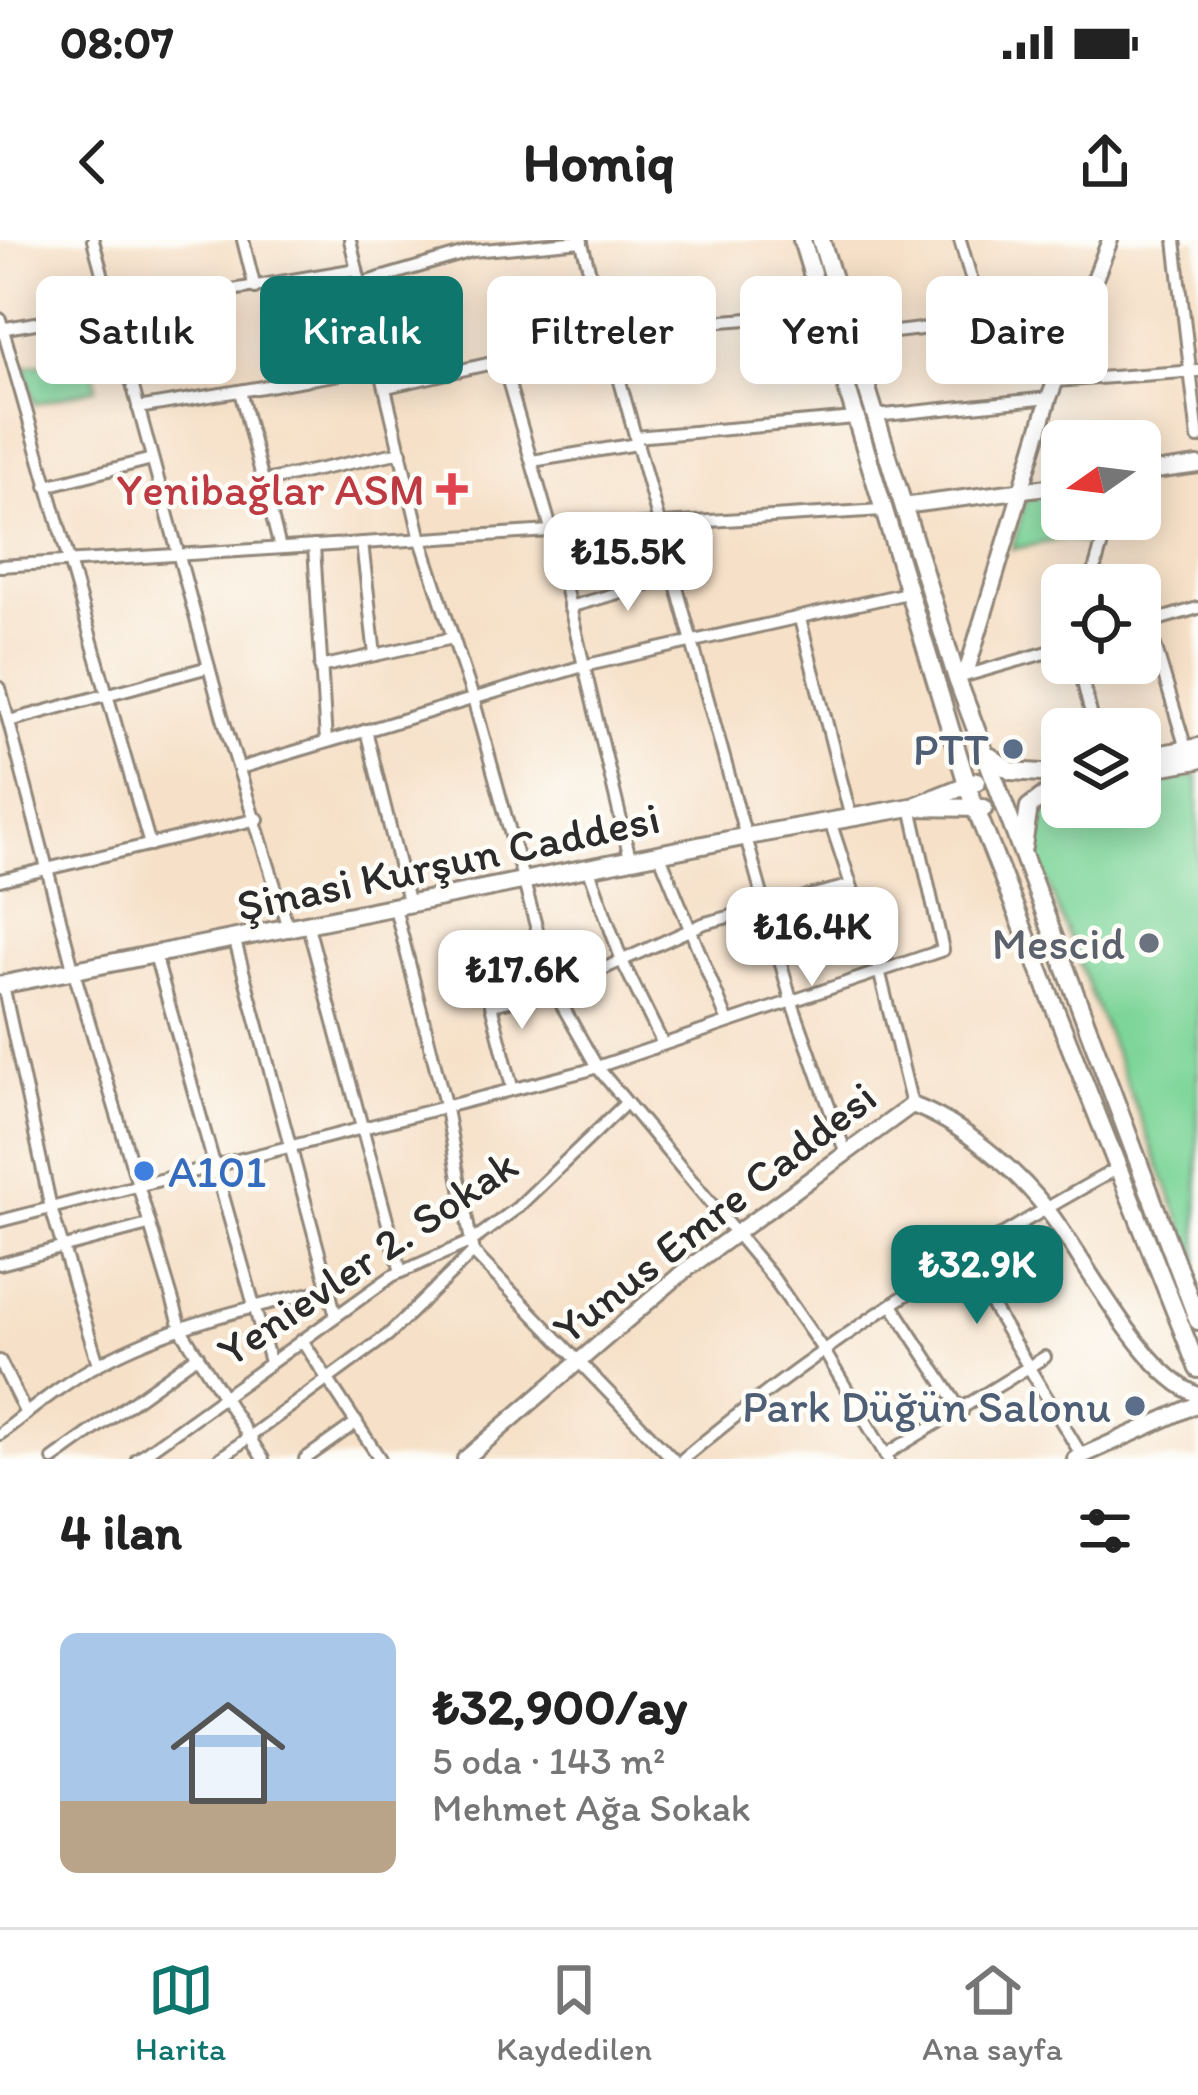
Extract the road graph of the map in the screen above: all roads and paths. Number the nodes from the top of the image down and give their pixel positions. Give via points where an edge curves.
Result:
1 (93, 240) edge
2 (243, 240) edge
3 (350, 240) edge
4 (582, 240) edge
5 (802, 240) edge
6 (821, 240) edge
7 (960, 240) edge
8 (1110, 240) edge
9 (1175, 240) edge
10 (471, 246) edge
11 (357, 269) junction
12 (101, 276) edge
13 (358, 276) edge
14 (383, 276) edge
15 (591, 276) edge
16 (813, 276) edge
17 (832, 276) edge
18 (971, 276) edge
19 (1095, 276) edge
20 (255, 288) junction
21 (236, 291) edge
22 (36, 321) edge
23 (1, 326) edge
24 (487, 364) edge
25 (1194, 372) edge
26 (1108, 378) edge
27 (131, 384) edge
28 (283, 384) edge
29 (385, 384) edge
30 (509, 384) edge
31 (620, 384) edge
32 (845, 384) edge
33 (864, 384) edge
34 (1054, 384) edge
35 (386, 387) junction
36 (240, 391) junction
37 (1048, 398) junction
38 (138, 408) junction
39 (874, 416) junction
40 (855, 418) junction
41 (1198, 438) edge
42 (636, 441) junction
43 (401, 452) junction
44 (152, 459) junction
45 (532, 461) junction
46 (1198, 465) edge
47 (1161, 470) edge
48 (265, 481) junction
49 (46, 486) junction
50 (1041, 488) edge
51 (1020, 491) junction
52 (903, 506) junction
53 (882, 510) junction
54 (659, 525) junction
55 (552, 532) junction
56 (422, 540) junction
57 (362, 543) junction
58 (314, 546) junction
59 (280, 548) junction
60 (179, 554) junction
61 (68, 561) junction
62 (0, 566) edge
63 (674, 577) junction
64 (907, 593) junction
65 (569, 607) junction
66 (1198, 608) edge
67 (800, 619) junction
68 (1161, 619) edge
69 (454, 638) junction
70 (692, 638) junction
71 (1041, 654) edge
72 (375, 655) junction
73 (583, 666) junction
74 (209, 667) junction
75 (320, 667) junction
76 (1161, 669) edge
77 (957, 679) junction
78 (0, 688) edge
79 (106, 695) junction
80 (473, 698) junction
81 (7, 730) edge
82 (366, 730) junction
83 (954, 735) junction
84 (326, 742) junction
85 (982, 745) junction
86 (1193, 754) edge
87 (1161, 756) edge
88 (1161, 764) edge
89 (240, 768) junction
90 (1041, 776) edge
91 (1041, 783) edge
92 (986, 793) junction
93 (1041, 795) edge
94 (924, 805) junction
95 (851, 818) junction
96 (258, 819) junction
97 (830, 821) junction
98 (748, 836) junction
99 (150, 845) junction
100 (992, 848) junction
101 (659, 854) junction
102 (630, 858) junction
103 (588, 867) junction
104 (48, 872) junction
105 (1026, 872) junction
106 (0, 880) edge
107 (520, 882) junction
108 (848, 886) junction
109 (402, 907) junction
110 (765, 908) junction
111 (308, 926) junction
112 (690, 930) junction
113 (289, 931) junction
114 (235, 941) junction
115 (155, 956) junction
116 (622, 961) junction
117 (879, 970) junction
118 (74, 972) junction
119 (1, 985) edge
120 (554, 992) junction
121 (790, 1000) junction
122 (728, 1022) junction
123 (663, 1044) junction
124 (597, 1067) junction
125 (512, 1087) junction
126 (626, 1103) junction
127 (445, 1104) junction
128 (912, 1105) junction
129 (360, 1126) junction
130 (288, 1145) junction
131 (845, 1150) junction
132 (214, 1165) junction
133 (1120, 1167) junction
134 (136, 1185) junction
135 (51, 1208) junction
136 (1046, 1208) junction
137 (0, 1221) edge
138 (148, 1225) junction
139 (737, 1232) junction
140 (472, 1246) junction
141 (62, 1247) junction
142 (964, 1261) junction
143 (0, 1264) edge
144 (401, 1272) junction
145 (328, 1289) junction
146 (255, 1306) junction
147 (894, 1308) junction
148 (336, 1316) junction
149 (1198, 1321) edge
150 (182, 1330) junction
151 (302, 1340) junction
152 (826, 1354) junction
153 (197, 1355) junction
154 (1045, 1358) dead end
155 (580, 1360) junction
156 (0, 1361) edge
157 (270, 1362) junction
158 (98, 1364) junction
159 (1029, 1368) junction
160 (1198, 1369) edge
161 (328, 1379) junction
162 (1198, 1395) edge
163 (223, 1396) junction
164 (1198, 1404) edge
165 (962, 1412) junction
166 (26, 1414) junction
167 (357, 1422) junction
168 (0, 1434) edge
169 (250, 1438) junction
170 (886, 1457) edge
171 (1078, 1458) edge
172 (53, 1459) edge
173 (137, 1459) edge
174 (219, 1459) edge
175 (263, 1459) edge
176 (305, 1459) edge
177 (380, 1459) edge
178 (465, 1459) edge
179 (673, 1459) edge
180 (683, 1459) edge

1 - 12 street
2 - 20 street
3 - 11 street
4 - 10 street
4 - 15 street
5 - 16 main road
6 - 17 main road
7 - 18 street
8 - 19 street
9 - 25 street
10 - 14 street
11 - 13 street
11 - 20 street
20 - 21 street
22 - 23 street
23 - 49 street
24 - 35 street
25 - 26 street
25 - 41 street
27 - 38 street
28 - 36 street
29 - 35 street
30 - 45 street
31 - 42 street
32 - 40 main road
33 - 39 main road
34 - 37 street
35 - 43 street
36 - 38 street
36 - 48 street
37 - 39 street
37 - 51 street
38 - 44 street
39 - 52 main road
40 - 42 street
40 - 53 main road
42 - 45 street
42 - 54 street
43 - 48 street
43 - 56 street
44 - 49 street
44 - 60 street
45 - 55 street
46 - 47 street
48 - 59 street
49 - 61 street
50 - 51 street
51 - 52 street
51 - 77 street via 968,667
52 - 77 main road
53 - 54 street
53 - 64 main road
54 - 55 street
54 - 63 street
55 - 56 street
55 - 65 street
56 - 57 street
56 - 69 street
57 - 58 street
57 - 72 street
58 - 59 street
58 - 75 street
59 - 60 street
60 - 61 street
60 - 74 street
61 - 62 street
61 - 79 street
63 - 65 street
63 - 70 street
64 - 67 street
64 - 83 main road
65 - 73 street
66 - 68 street
67 - 70 street
67 - 95 street
69 - 72 street
69 - 80 street
70 - 73 street
70 - 98 street
71 - 77 street
72 - 75 street
73 - 80 street
73 - 102 street
74 - 79 street
74 - 89 street
75 - 84 street
76 - 86 street
77 - 85 main road
78 - 81 street
79 - 81 street
79 - 99 street
80 - 82 street
80 - 107 street
81 - 104 street
82 - 84 street
82 - 109 street
83 - 92 main road
83 - 94 main road via 951,770
84 - 89 street
85 - 90 main road via 1011,771
85 - 92 main road
86 - 87 main road
86 - 88 main road
89 - 96 street
91 - 92 main road, Şinasi Kurşun Caddesi
92 - 94 main road, Şinasi Kurşun Caddesi
92 - 100 main road
92 - 105 main road
93 - 105 main road via 1025,817
94 - 95 main road, Şinasi Kurşun Caddesi
94 - 100 main road via 970,822
94 - 117 street via 943,950
95 - 97 main road, Şinasi Kurşun Caddesi
96 - 99 street
96 - 113 street
97 - 98 main road, Şinasi Kurşun Caddesi
97 - 108 street
98 - 101 main road, Şinasi Kurşun Caddesi
98 - 110 street
99 - 104 street
100 - 133 main road
101 - 102 main road, Şinasi Kurşun Caddesi
101 - 112 street
102 - 103 main road, Şinasi Kurşun Caddesi
103 - 107 main road, Şinasi Kurşun Caddesi
103 - 116 street
104 - 106 street
104 - 118 street
105 - 149 main road
107 - 109 main road, Şinasi Kurşun Caddesi
107 - 120 street
108 - 110 street
108 - 117 street
109 - 111 main road, Şinasi Kurşun Caddesi
109 - 127 street
110 - 112 street
110 - 121 street
111 - 113 main road, Şinasi Kurşun Caddesi
111 - 129 street
112 - 116 street
112 - 122 street
113 - 114 main road, Şinasi Kurşun Caddesi
114 - 115 main road, Şinasi Kurşun Caddesi
114 - 130 street
115 - 118 main road, Şinasi Kurşun Caddesi
115 - 132 street
116 - 120 street
116 - 123 street
117 - 121 street
117 - 128 street
118 - 119 main road, Şinasi Kurşun Caddesi
118 - 134 street
119 - 135 street
120 - 124 street
120 - 125 street via 491,1005
121 - 122 street
121 - 131 street
122 - 123 street
123 - 124 street
124 - 125 street
124 - 126 street
125 - 127 street
126 - 139 street
126 - 140 street, Yenievler 2. Sokak
127 - 129 street
127 - 140 street
128 - 131 street, Yunus Emre Caddesi
128 - 136 street, Yunus Emre Caddesi via 938,1114
129 - 130 street
129 - 144 street
130 - 132 street
130 - 145 street
131 - 139 street, Yunus Emre Caddesi
132 - 134 street
132 - 146 street
133 - 136 street
133 - 160 main road
134 - 135 street
134 - 138 street
135 - 137 street
135 - 141 street
136 - 142 street
136 - 162 street, Yunus Emre Caddesi via 1128,1330
138 - 141 street
138 - 150 street
139 - 152 street
139 - 155 street, Yunus Emre Caddesi
140 - 144 street, Yenievler 2. Sokak
140 - 155 street
140 - 161 street via 388,1335
141 - 143 street
141 - 158 street
142 - 147 street
142 - 159 street
144 - 148 street, Yenievler 2. Sokak
145 - 146 street
145 - 148 street
146 - 150 street
146 - 157 street
147 - 152 street
147 - 165 street
148 - 151 street, Yenievler 2. Sokak
150 - 153 street
150 - 158 street
151 - 157 street, Yenievler 2. Sokak
151 - 161 street
152 - 170 street
152 - 180 street
153 - 163 street
153 - 172 street
154 - 159 street
155 - 178 street, Yunus Emre Caddesi
155 - 179 street
156 - 166 street
157 - 163 street, Yenievler 2. Sokak
158 - 166 street
159 - 165 street
159 - 171 street
161 - 167 street
161 - 169 street
163 - 169 street
163 - 173 street, Yenievler 2. Sokak
164 - 171 street
165 - 170 street
166 - 168 street
167 - 176 street
167 - 177 street
169 - 174 street
169 - 175 street

